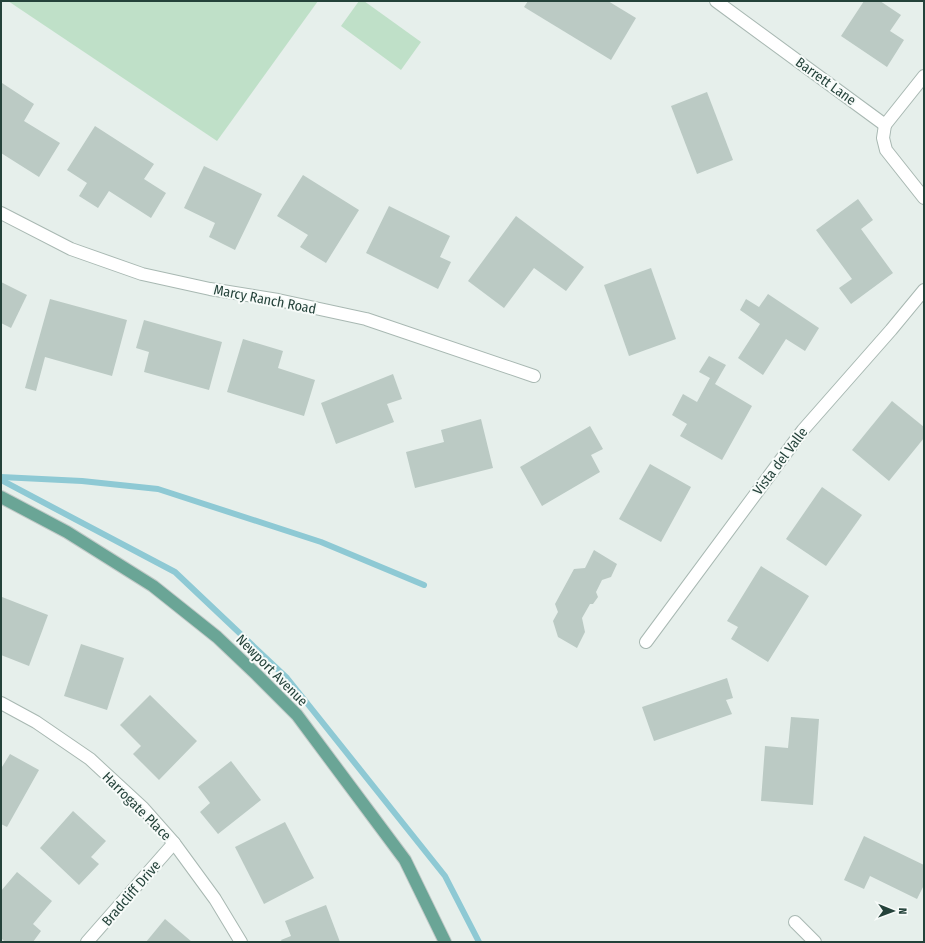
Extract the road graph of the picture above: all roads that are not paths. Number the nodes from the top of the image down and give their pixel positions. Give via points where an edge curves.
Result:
1 (716, 1) edge
2 (924, 76) edge
3 (885, 125) junction
4 (924, 198) edge
5 (1, 213) edge
6 (924, 290) edge
7 (534, 376) dead end
8 (1, 496) edge
9 (646, 642) dead end
10 (1, 703) edge
11 (174, 843) junction
12 (795, 922) dead end
13 (87, 942) edge
14 (241, 942) edge
15 (445, 942) edge
16 (815, 942) edge

1 - 3 street, Barrett Lane
2 - 3 street
3 - 4 street via 883,138 886,150
5 - 7 street, Marcy Ranch Road via 71,249 142,274 366,319
6 - 9 street, Vista del Valle via 803,430
8 - 15 main road, Newport Avenue via 67,532 153,586 217,637 263,681 296,715 405,860
10 - 11 street, Harrogate Place via 36,722 90,759 143,808
11 - 13 street, Bradcliff Drive
11 - 14 street, Harrogate Place via 215,899
12 - 16 street

